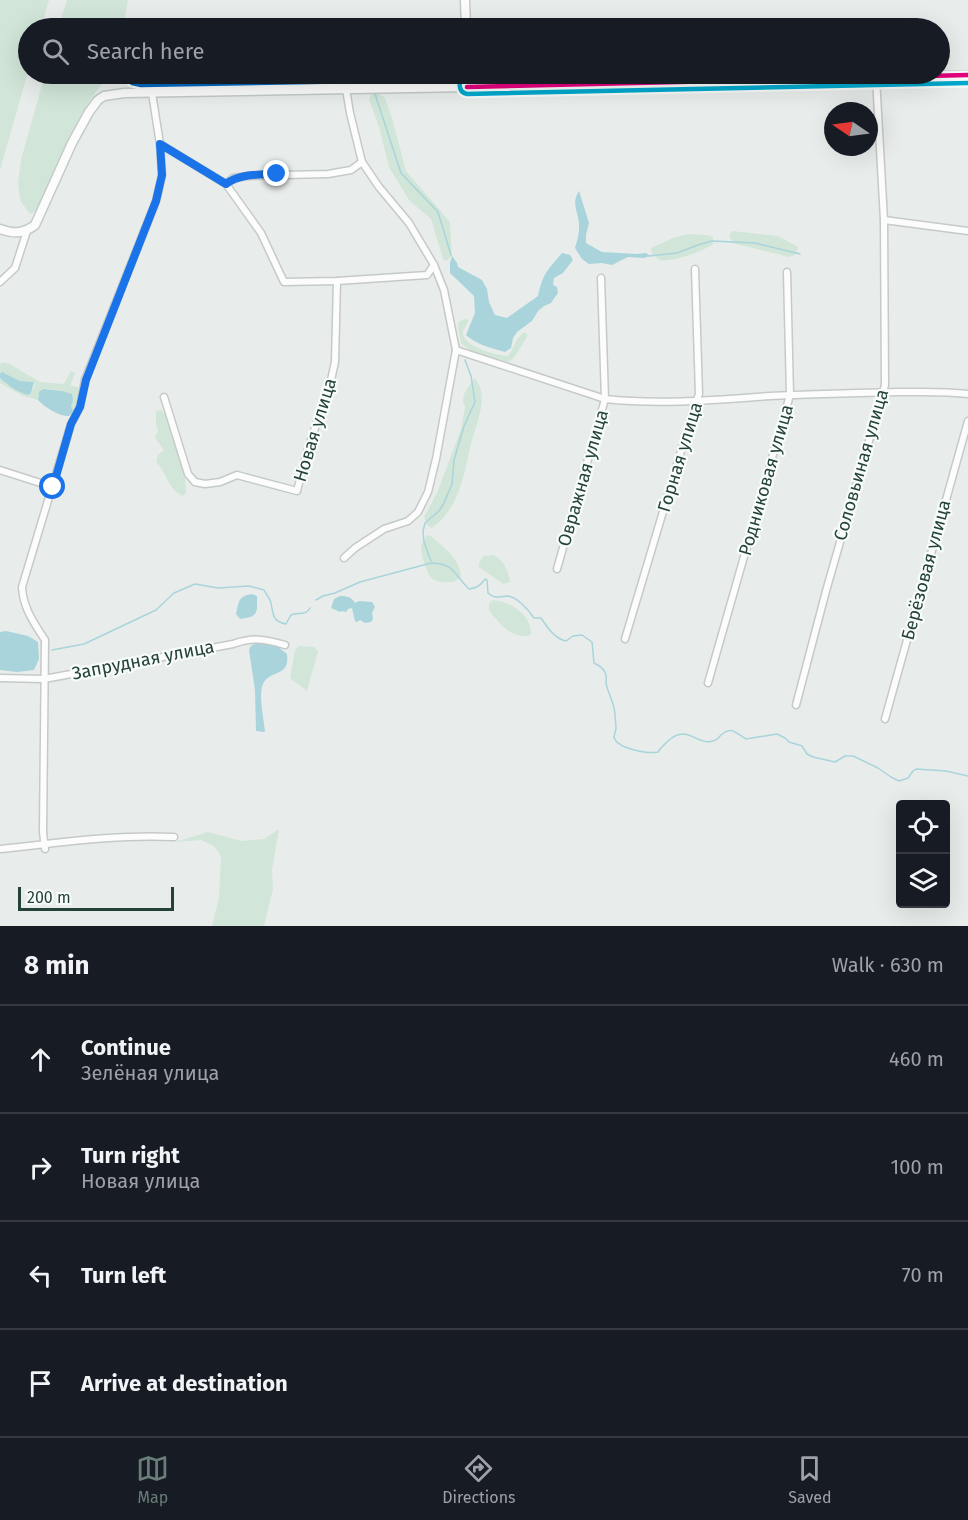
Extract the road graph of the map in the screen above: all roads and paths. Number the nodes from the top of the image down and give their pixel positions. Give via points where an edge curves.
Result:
1 (465, 0) edge
2 (465, 18) edge
3 (968, 75) edge
4 (950, 76) edge
5 (585, 84) edge
6 (876, 84) edge
7 (467, 87) joint
8 (346, 89) junction
9 (152, 93) junction
10 (160, 144) junction
11 (362, 162) junction
12 (226, 184) junction
13 (884, 220) junction
14 (0, 229) edge
15 (27, 231) junction
16 (968, 231) edge
17 (434, 265) junction
18 (695, 269) dead end
19 (787, 272) dead end
20 (601, 278) dead end
21 (337, 281) junction
22 (0, 282) edge
23 (456, 350) junction
24 (882, 392) junction
25 (968, 394) edge
26 (790, 395) junction
27 (164, 397) dead end
28 (605, 399) junction
29 (696, 401) junction
30 (968, 421) edge
31 (0, 470) edge
32 (53, 487) junction
33 (344, 558) dead end
34 (557, 569) dead end
35 (625, 639) dead end
36 (285, 645) dead end
37 (0, 678) edge
38 (44, 679) junction
39 (708, 683) dead end
40 (796, 705) dead end
41 (885, 719) dead end
42 (174, 837) dead end
43 (45, 846) junction
44 (0, 849) edge

1 - 2 main road
3 - 4 street
5 - 7 street
6 - 13 street, Соловьиная улица
7 - 8 main road
8 - 9 main road
8 - 11 street
9 - 10 street
9 - 15 main road via 111,94 98,100 72,143 35,225
10 - 12 street
10 - 32 street via 162,175 156,201 86,380
11 - 12 street via 351,170 328,174 248,176 233,178
11 - 17 street via 409,223
12 - 21 street via 261,233 284,282
13 - 16 street
13 - 24 street, Соловьиная улица
14 - 15 main road
15 - 22 street via 15,268
17 - 21 street via 428,275
17 - 23 street via 444,290
18 - 29 street, Горная улица via 699,394
19 - 26 street, Родниковая улица
20 - 28 street, Овражная улица
21 - 27 street, Новая улица via 335,362 297,491 237,475 220,482 195,482 188,474
23 - 28 street
23 - 33 street via 436,459 428,492 418,512 408,521 384,529
24 - 25 street
24 - 26 street
24 - 40 street, Соловьиная улица
26 - 29 street
26 - 39 street, Родниковая улица
28 - 29 street
28 - 34 street, Овражная улица
29 - 35 street, Горная улица
30 - 41 street, Берёзовая улица
31 - 32 street
32 - 38 street via 22,587 28,614 45,640
36 - 38 street, Запрудная улица via 248,639
37 - 38 street, Запрудная улица
38 - 43 street
42 - 43 street via 130,837
43 - 44 street

